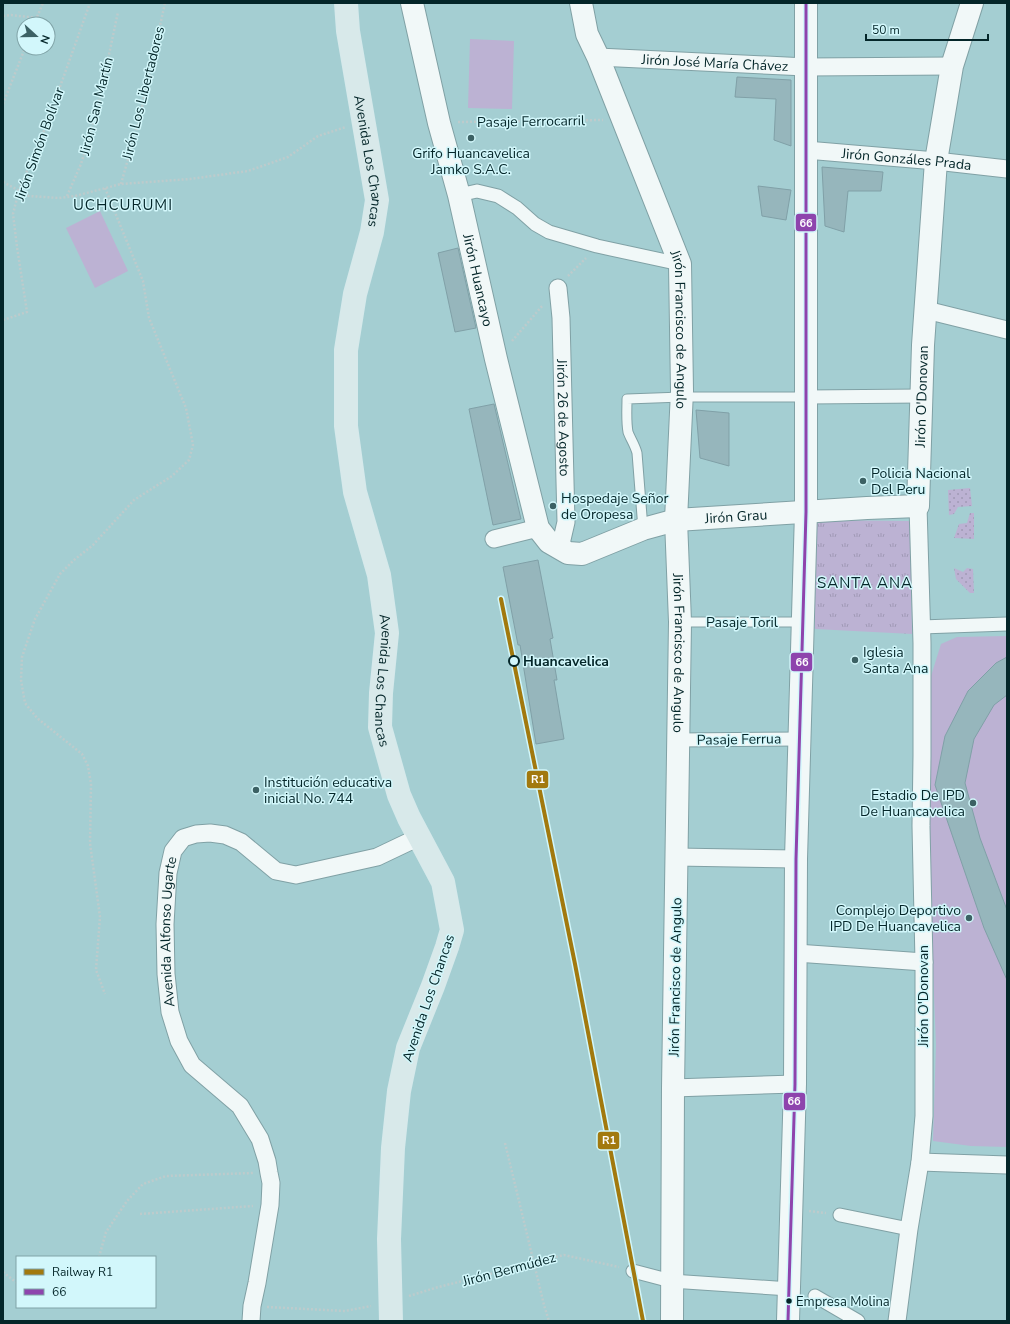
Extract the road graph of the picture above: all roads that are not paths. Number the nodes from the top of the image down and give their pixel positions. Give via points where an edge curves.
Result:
1 (346, 3) edge
2 (412, 3) edge
3 (581, 3) edge
4 (806, 3) edge
5 (972, 3) edge
6 (598, 57) junction
7 (952, 66) junction
8 (806, 67) junction
9 (806, 150) junction
10 (936, 161) junction
11 (1007, 169) edge
12 (459, 195) junction
13 (680, 264) junction
14 (558, 288) dead end
15 (926, 310) junction
16 (1007, 330) edge
17 (921, 396) junction
18 (682, 397) junction
19 (807, 397) junction
20 (918, 506) junction
21 (806, 512) junction
22 (676, 520) junction
23 (538, 528) junction
24 (643, 528) junction
25 (494, 539) dead end
26 (560, 548) junction
27 (680, 622) junction
28 (804, 622) junction
29 (1007, 624) edge
30 (921, 627) junction
31 (800, 738) junction
32 (678, 740) junction
33 (419, 837) junction
34 (676, 857) junction
35 (796, 859) junction
36 (796, 953) junction
37 (924, 962) junction
38 (795, 1084) junction
39 (673, 1088) junction
40 (920, 1162) junction
41 (1007, 1165) edge
42 (840, 1215) road end
43 (909, 1229) junction
44 (633, 1271) road end
45 (672, 1281) junction
46 (790, 1289) junction
47 (815, 1296) dead end
48 (390, 1312) edge
49 (251, 1314) edge
50 (672, 1321) edge
51 (788, 1321) edge
52 (858, 1321) edge
53 (897, 1321) edge

1 - 33 highway, Avenida Los Chancas via 348,31 377,200 372,232 355,294 346,350 346,426 355,492 379,575 387,633 380,727 399,795
2 - 12 main road, Jirón Huancayo via 439,123
3 - 6 main road, Jirón Francisco de Angulo via 587,34
4 - 8 main road
5 - 7 main road, Jirón O'Donovan
6 - 8 street, Jirón José María Chávez
6 - 13 main road, Jirón Francisco de Angulo
7 - 8 street, Jirón José María Chávez
7 - 10 main road, Jirón O'Donovan
8 - 9 main road
9 - 10 street, Jirón Gonzáles Prada
9 - 19 main road
10 - 11 street, Jirón Gonzáles Prada
10 - 15 main road, Jirón O'Donovan
12 - 13 street via 477,191 498,196 549,232 597,246
12 - 23 main road, Jirón Huancayo
13 - 18 main road, Jirón Francisco de Angulo
14 - 26 street, Jirón 26 de Agosto via 566,522
15 - 16 street
15 - 17 main road, Jirón O'Donovan
17 - 19 street
17 - 20 main road, Jirón O'Donovan
18 - 19 lane
18 - 22 main road, Jirón Francisco de Angulo
18 - 24 lane via 627,399 629,433 637,453
19 - 21 main road
20 - 21 main road, Jirón Grau
20 - 30 street, Jirón O'Donovan
21 - 22 main road, Jirón Grau
21 - 28 main road
22 - 24 main road, Jirón Grau
22 - 27 main road, Jirón Francisco de Angulo
23 - 25 street
23 - 26 main road, Jirón Huancayo via 549,542
24 - 26 main road, Jirón Grau via 582,554 568,553
27 - 28 lane, Pasaje Toril
27 - 32 main road, Jirón Francisco de Angulo
28 - 31 main road
29 - 30 street
30 - 37 street, Jirón O'Donovan
31 - 32 street, Pasaje Ferrua
31 - 35 main road
32 - 34 main road, Jirón Francisco de Angulo
33 - 48 highway, Avenida Los Chancas via 443,882 452,930 434,986 408,1048 399,1091 389,1231
33 - 49 street, Avenida Alfonso Ugarte via 377,857 296,875 276,870 241,842 225,835 196,834 183,838 173,851 168,873 165,924 170,1012 179,1041 192,1065 240,1106 260,1139 271,1183 270,1205
34 - 35 street
34 - 39 main road, Jirón Francisco de Angulo
35 - 36 main road
36 - 37 street
36 - 38 main road
37 - 40 street, Jirón O'Donovan via 924,1116
38 - 39 street
38 - 46 main road
39 - 45 main road, Jirón Francisco de Angulo
40 - 41 street
40 - 43 street, Jirón O'Donovan
42 - 43 street
43 - 53 street, Jirón O'Donovan
44 - 45 street
45 - 46 street
45 - 50 main road, Jirón Francisco de Angulo
46 - 51 main road
47 - 52 street

